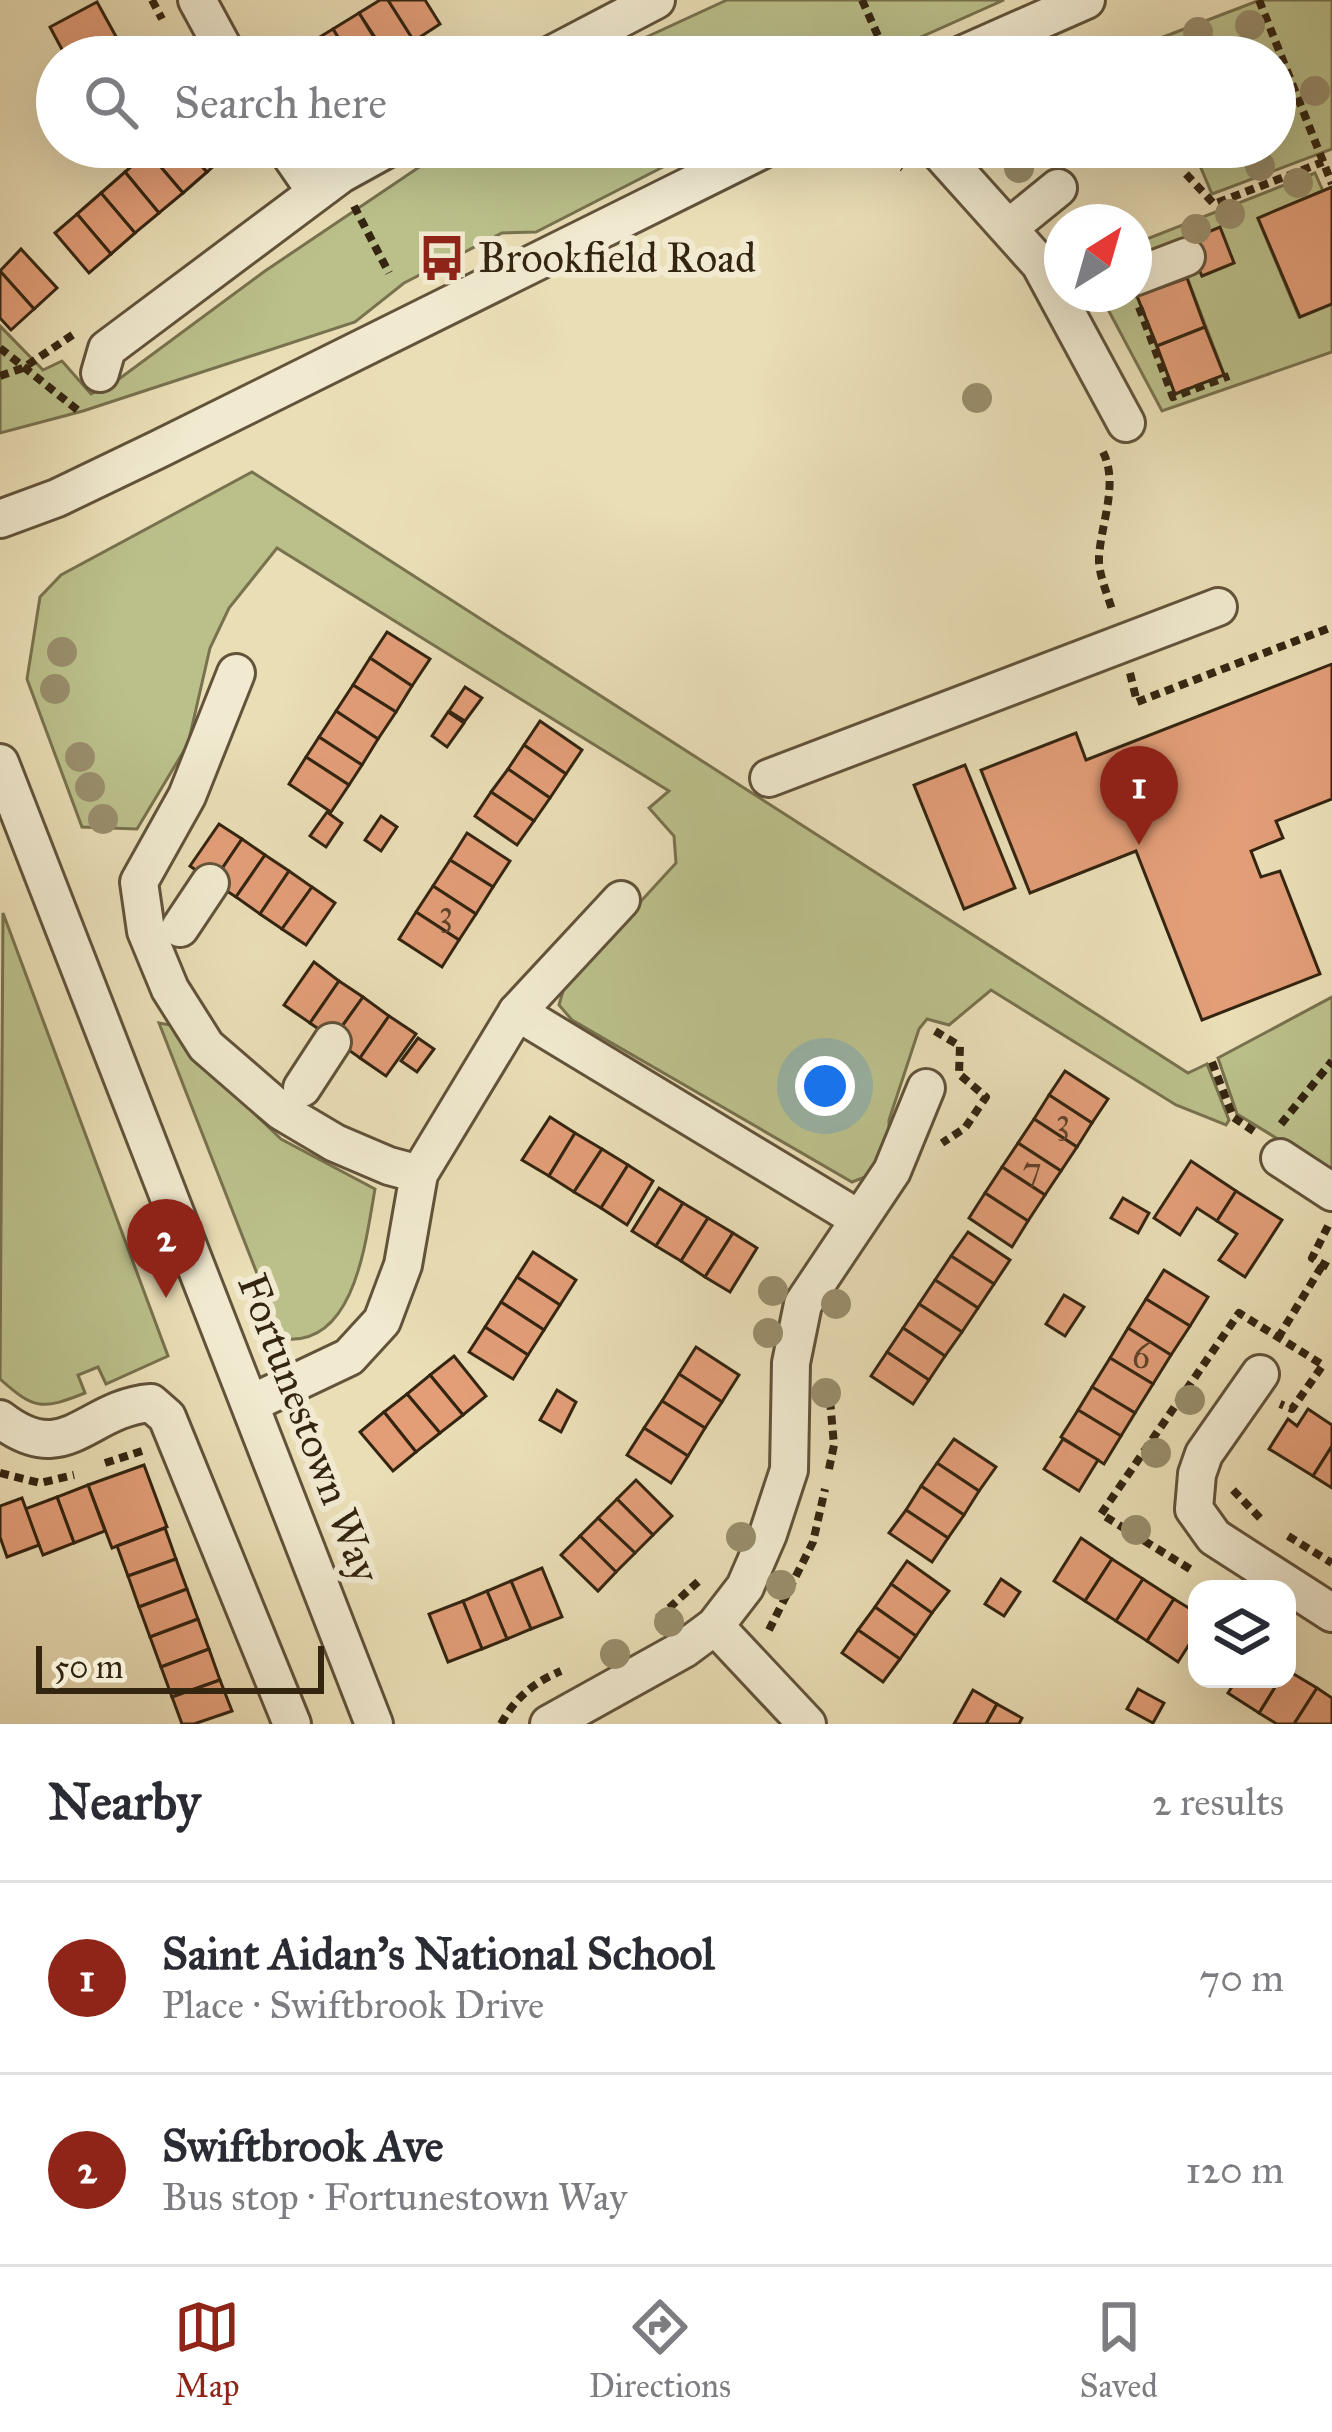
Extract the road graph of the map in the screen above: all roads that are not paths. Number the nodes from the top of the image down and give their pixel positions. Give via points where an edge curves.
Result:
1 (196, 0) edge
2 (656, 0) edge
3 (1086, 0) edge
4 (216, 36) edge
5 (588, 36) edge
6 (1005, 36) edge
7 (299, 168) edge
8 (355, 168) edge
9 (726, 168) edge
10 (932, 168) edge
11 (1058, 188) dead end
12 (316, 192) junction
13 (1010, 227) junction
14 (1186, 257) dead end
15 (1044, 268) edge
16 (1152, 286) edge
17 (1083, 312) edge
18 (100, 373) dead end
19 (1126, 423) dead end
20 (0, 519) edge
21 (1218, 607) dead end
22 (236, 673) dead end
23 (0, 763) edge
24 (770, 778) dead end
25 (210, 883) dead end
26 (621, 900) dead end
27 (180, 928) dead end
28 (517, 1012) junction
29 (332, 1042) dead end
30 (302, 1088) dead end
31 (926, 1088) dead end
32 (1275, 1150) road end
33 (419, 1174) junction
34 (1332, 1192) edge
35 (859, 1219) junction
36 (1260, 1374) dead end
37 (252, 1403) junction
38 (0, 1419) edge
39 (1332, 1613) edge
40 (715, 1626) junction
41 (292, 1724) edge
42 (374, 1724) edge
43 (548, 1724) edge
44 (807, 1724) edge

1 - 4 street
2 - 5 street
3 - 6 street
7 - 12 street
8 - 12 street
9 - 20 street via 159,449
10 - 13 street
11 - 13 street
12 - 18 street via 107,349
13 - 15 street
14 - 16 street
17 - 19 street
21 - 24 street
22 - 33 street via 187,796 139,882 146,931 206,1046 281,1111 335,1143
23 - 37 street, Fortunestown Way
25 - 27 street
26 - 28 street
28 - 33 street
28 - 35 street
29 - 30 street
31 - 35 street via 892,1171
32 - 34 street
33 - 37 street via 403,1265 382,1321 350,1357
35 - 40 street via 802,1304 791,1363 788,1478 745,1587
36 - 39 street via 1204,1454 1194,1509 1214,1537
37 - 42 street, Fortunestown Way
38 - 41 street via 27,1438 54,1441 151,1403 158,1434
40 - 43 street
40 - 44 street

